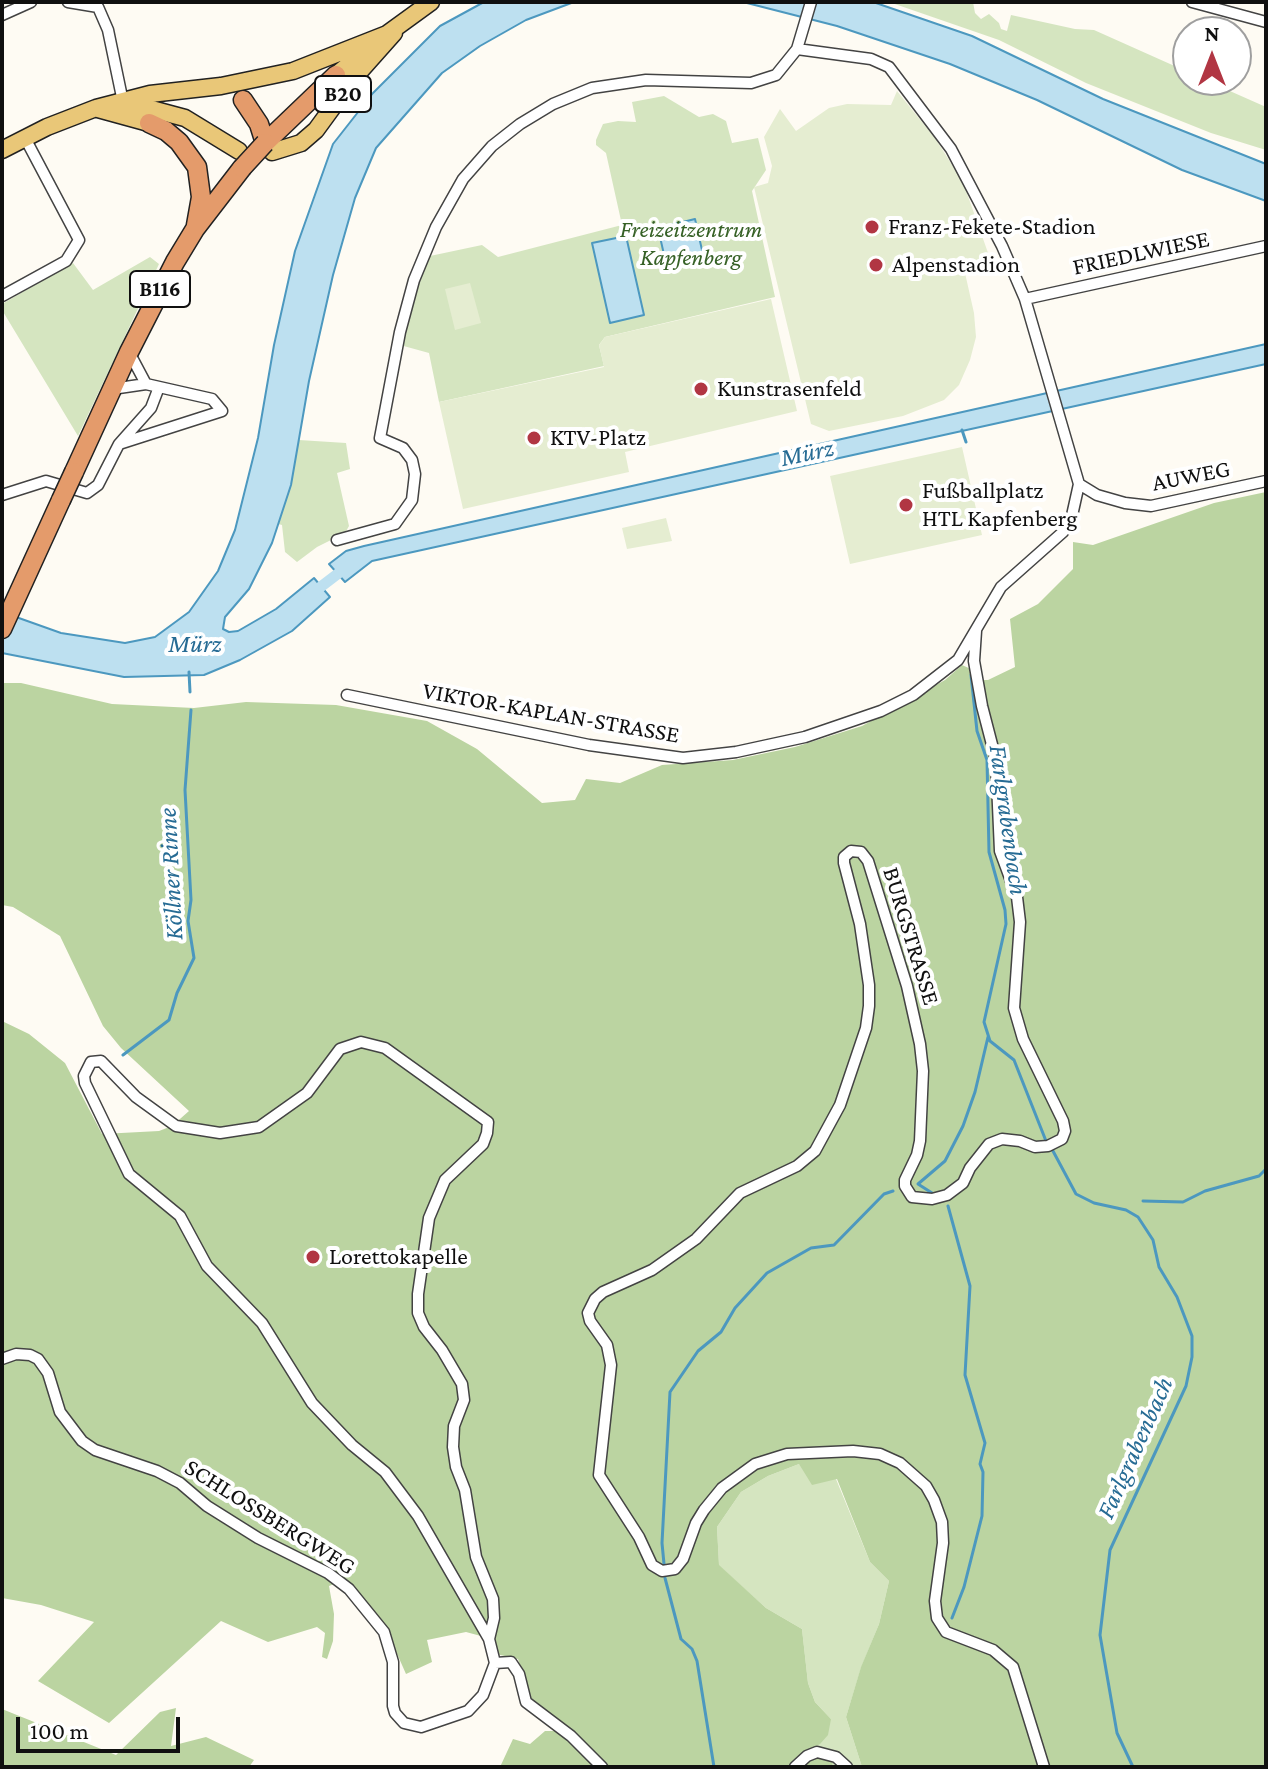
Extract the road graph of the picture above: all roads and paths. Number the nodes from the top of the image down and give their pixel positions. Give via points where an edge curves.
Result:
1 (31, 2) edge
2 (68, 2) edge
3 (431, 2) edge
4 (811, 2) edge
5 (1192, 2) edge
6 (2, 15) edge
7 (404, 21) junction
8 (1266, 22) edge
9 (387, 34) junction
10 (797, 49) junction
11 (336, 75) joint
12 (221, 86) junction
13 (243, 100) joint
14 (123, 102) junction
15 (96, 108) junction
16 (149, 123) joint
17 (25, 138) junction
18 (268, 147) junction
19 (2, 150) edge
20 (240, 159) junction
21 (208, 200) junction
22 (1266, 246) edge
23 (2, 296) edge
24 (1025, 299) junction
25 (129, 352) junction
26 (146, 384) junction
27 (159, 387) junction
28 (109, 395) junction
29 (119, 444) junction
30 (1266, 481) edge
31 (1079, 484) junction
32 (2, 495) edge
33 (337, 540) dead end
34 (2, 629) edge
35 (976, 631) junction
36 (347, 695) dead end
37 (2, 1359) edge
38 (489, 1639) junction
39 (495, 1663) junction
40 (602, 1767) edge
41 (795, 1767) edge
42 (847, 1767) edge
43 (1044, 1767) edge

1 - 6 street
2 - 14 street via 98,7
3 - 7 main road
4 - 10 street
5 - 8 street
7 - 9 main road
7 - 18 main road, B20 via 316,130 301,143
9 - 11 main road
9 - 12 main road via 293,71
10 - 24 street via 871,59 889,67 951,149
10 - 33 street via 776,75 751,83 646,80 592,88 553,104 492,146 463,179 436,227 400,332 380,438 403,448 412,460 412,500 395,524
11 - 18 highway
12 - 13 main road
12 - 14 main road
13 - 18 highway
14 - 15 main road
14 - 20 main road via 185,118
15 - 16 main road
15 - 17 main road
16 - 21 highway via 190,154
17 - 19 main road
17 - 23 street via 79,240 66,261
18 - 20 highway, bridge
20 - 21 highway
21 - 25 highway, B116
22 - 24 street, FRIEDLWIESE
24 - 31 street
25 - 26 street
25 - 28 highway, B116
26 - 27 street
26 - 28 street
27 - 29 street via 151,408
27 - 29 street via 212,399 222,411
28 - 34 highway, B116, bridge
29 - 32 street via 98,485 87,493 46,481
30 - 31 street, AUWEG via 1151,506 1097,495
31 - 35 street, VIKTOR-KAPLAN-STRASSE via 1063,532 1001,587
35 - 36 street, VIKTOR-KAPLAN-STRASSE via 958,660 913,695 881,711 805,737 707,757 589,745
35 - 43 street, BURGSTRASSE via 974,661 996,760 1000,851 1020,922 1014,1008 1023,1039 1063,1121 1062,1139 1035,1147 1002,1139 989,1144 963,1183 947,1195 912,1197 905,1180 920,1141 920,1044 868,861 861,852 851,851 844,863 860,924 869,1006 840,1105 815,1151 797,1166 740,1193 696,1239 652,1270 603,1292 588,1313 607,1345 611,1365 599,1475 652,1565 662,1571 675,1569 704,1510 722,1488 755,1464 787,1454 853,1451 900,1463 926,1486 942,1522 937,1618 946,1632 993,1650 1013,1667
37 - 39 street, SCHLOSSBERGWEG via 16,1354 38,1359 60,1412 95,1450 180,1483 258,1538 349,1589 384,1632 393,1662 393,1706 404,1723 421,1727 468,1711 483,1695
38 - 38 street via 393,1483 312,1403 262,1323 207,1266 180,1216 129,1174 85,1083 91,1062 101,1061 136,1097 176,1126 220,1133 259,1127 307,1093 340,1049 361,1042 385,1048 488,1122 483,1144 445,1180 429,1218 418,1313 462,1384 464,1400 453,1447 476,1557 493,1599
38 - 39 street
39 - 40 street via 511,1662 526,1702
41 - 42 street via 817,1752 836,1757

